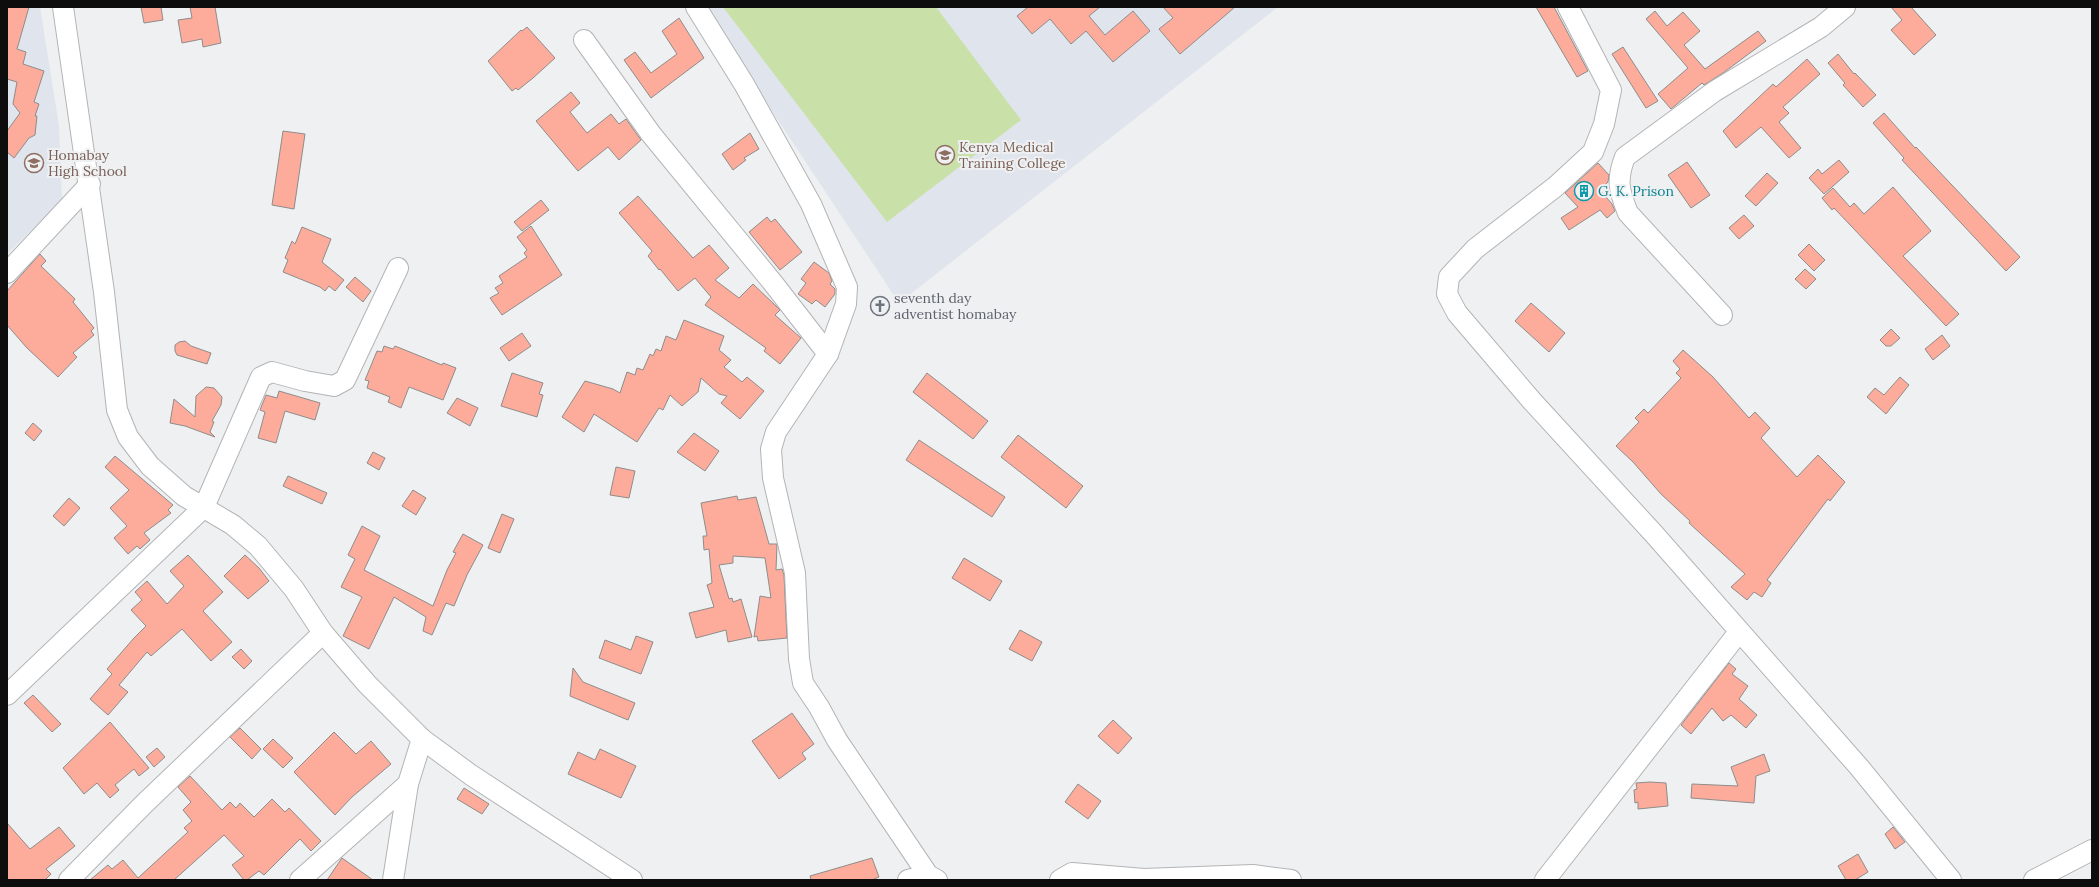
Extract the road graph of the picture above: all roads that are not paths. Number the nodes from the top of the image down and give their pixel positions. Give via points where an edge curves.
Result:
1 (63, 7) edge
2 (696, 7) edge
3 (1568, 7) edge
4 (1845, 7) edge
5 (584, 40) dead end
6 (90, 184) junction
7 (398, 268) dead end
8 (7, 273) edge
9 (1722, 315) dead end
10 (828, 354) junction
11 (204, 507) junction
12 (1739, 632) junction
13 (322, 633) junction
14 (7, 696) edge
15 (422, 739) junction
16 (408, 784) junction
17 (2092, 850) edge
18 (933, 878) edge
19 (70, 880) edge
20 (300, 880) edge
21 (393, 880) edge
22 (632, 880) edge
23 (908, 880) edge
24 (1060, 880) edge
25 (1291, 880) edge
26 (1545, 880) edge
27 (1951, 880) edge
28 (2034, 880) edge

1 - 6 street
2 - 10 street via 744,84 811,204 847,287 846,304
3 - 12 street via 1611,90 1604,124 1593,152 1555,187 1474,249 1449,277 1446,294 1457,313 1532,401 1654,534
4 - 9 street via 1821,27 1716,91 1625,157 1620,172 1619,193 1628,213
5 - 10 street via 651,134
6 - 8 street
6 - 11 street via 117,410 128,437 150,466 184,496
7 - 11 street via 345,380 334,386 272,372 261,377
10 - 18 street via 776,432 771,449 773,478 795,573 799,659 803,683 837,740
11 - 13 street via 233,525 258,546 294,590
11 - 14 street
12 - 26 street
12 - 27 street via 1859,767
13 - 15 street via 367,684
13 - 19 street via 145,803
15 - 16 street
15 - 22 street via 471,775
16 - 20 street
16 - 21 street
17 - 28 street
18 - 23 street
24 - 25 street via 1072,872 1144,879 1253,875

